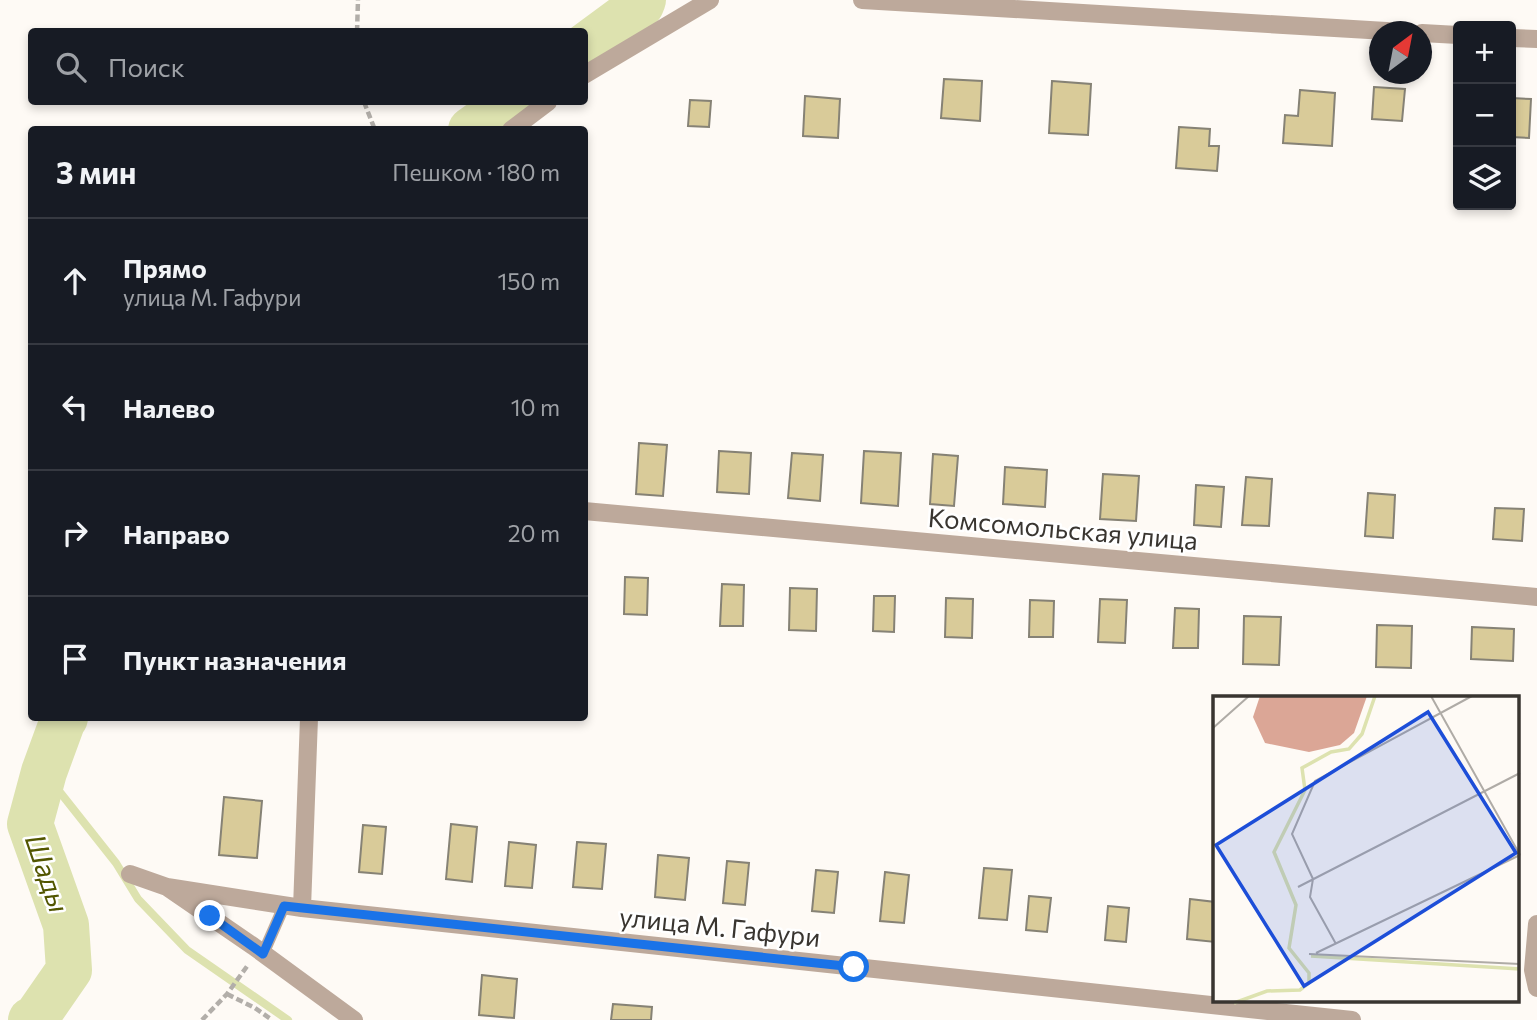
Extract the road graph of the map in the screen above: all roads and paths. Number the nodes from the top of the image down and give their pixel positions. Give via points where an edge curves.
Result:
1 (358, 0) edge
2 (710, 0) edge
3 (862, 0) edge
4 (357, 28) edge
5 (1369, 30) edge
6 (1432, 34) edge
7 (1453, 35) edge
8 (1516, 38) edge
9 (1537, 39) edge
10 (588, 73) edge
11 (365, 105) edge
12 (544, 105) edge
13 (373, 126) edge
14 (516, 126) edge
15 (588, 511) edge
16 (1537, 597) edge
17 (309, 721) edge
18 (130, 874) dead end
19 (167, 887) junction
20 (293, 907) junction
21 (1537, 924) edge
22 (263, 954) junction
23 (248, 965) dead end
24 (1537, 988) edge
25 (227, 994) junction
26 (202, 1020) edge
27 (272, 1020) edge
28 (354, 1020) edge
29 (1352, 1020) edge

1 - 4 path
2 - 10 street
3 - 5 street
6 - 7 street
8 - 9 street
11 - 13 path
12 - 14 street
15 - 16 street, Комсомольская улица
17 - 20 street
18 - 19 street
19 - 20 street, улица М. Гафури
19 - 22 street
20 - 22 lane
20 - 29 street, улица М. Гафури
21 - 24 street via 1533,970
22 - 28 street
23 - 25 path
25 - 26 path
25 - 27 path

